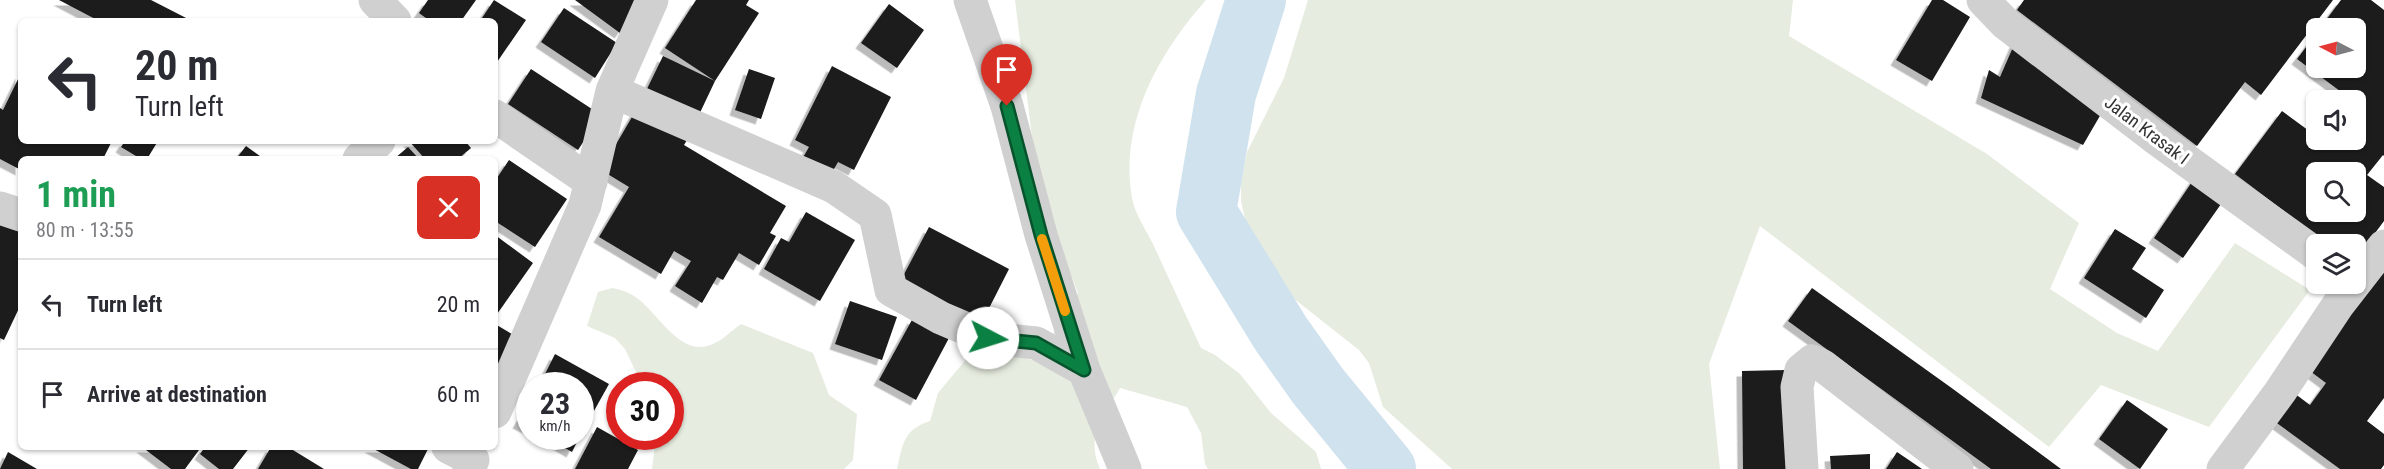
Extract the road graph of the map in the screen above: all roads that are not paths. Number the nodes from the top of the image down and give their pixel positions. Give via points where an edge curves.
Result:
1 (375, 0) edge
2 (652, 0) edge
3 (970, 0) edge
4 (1983, 0) edge
5 (392, 18) edge
6 (612, 91) junction
7 (498, 118) edge
8 (376, 144) edge
9 (362, 156) edge
10 (591, 182) junction
11 (0, 207) edge
12 (18, 214) edge
13 (2384, 246) edge
14 (2306, 247) edge
15 (2366, 269) edge
16 (2347, 294) edge
17 (1084, 370) junction
18 (498, 405) edge
19 (1125, 469) edge
20 (1802, 469) edge
21 (1958, 469) edge
22 (2223, 469) edge

1 - 5 street
2 - 6 street
3 - 17 street via 1007,106 1041,235
4 - 14 street, Jalan Krasak I via 2006,24
6 - 10 street
6 - 17 street via 834,188 875,215 891,290 988,338 1036,343
7 - 10 street
8 - 9 street
10 - 18 street via 571,239
11 - 12 street
13 - 15 street
16 - 22 street
17 - 19 street
20 - 21 street via 1797,387 1801,370 1812,361

